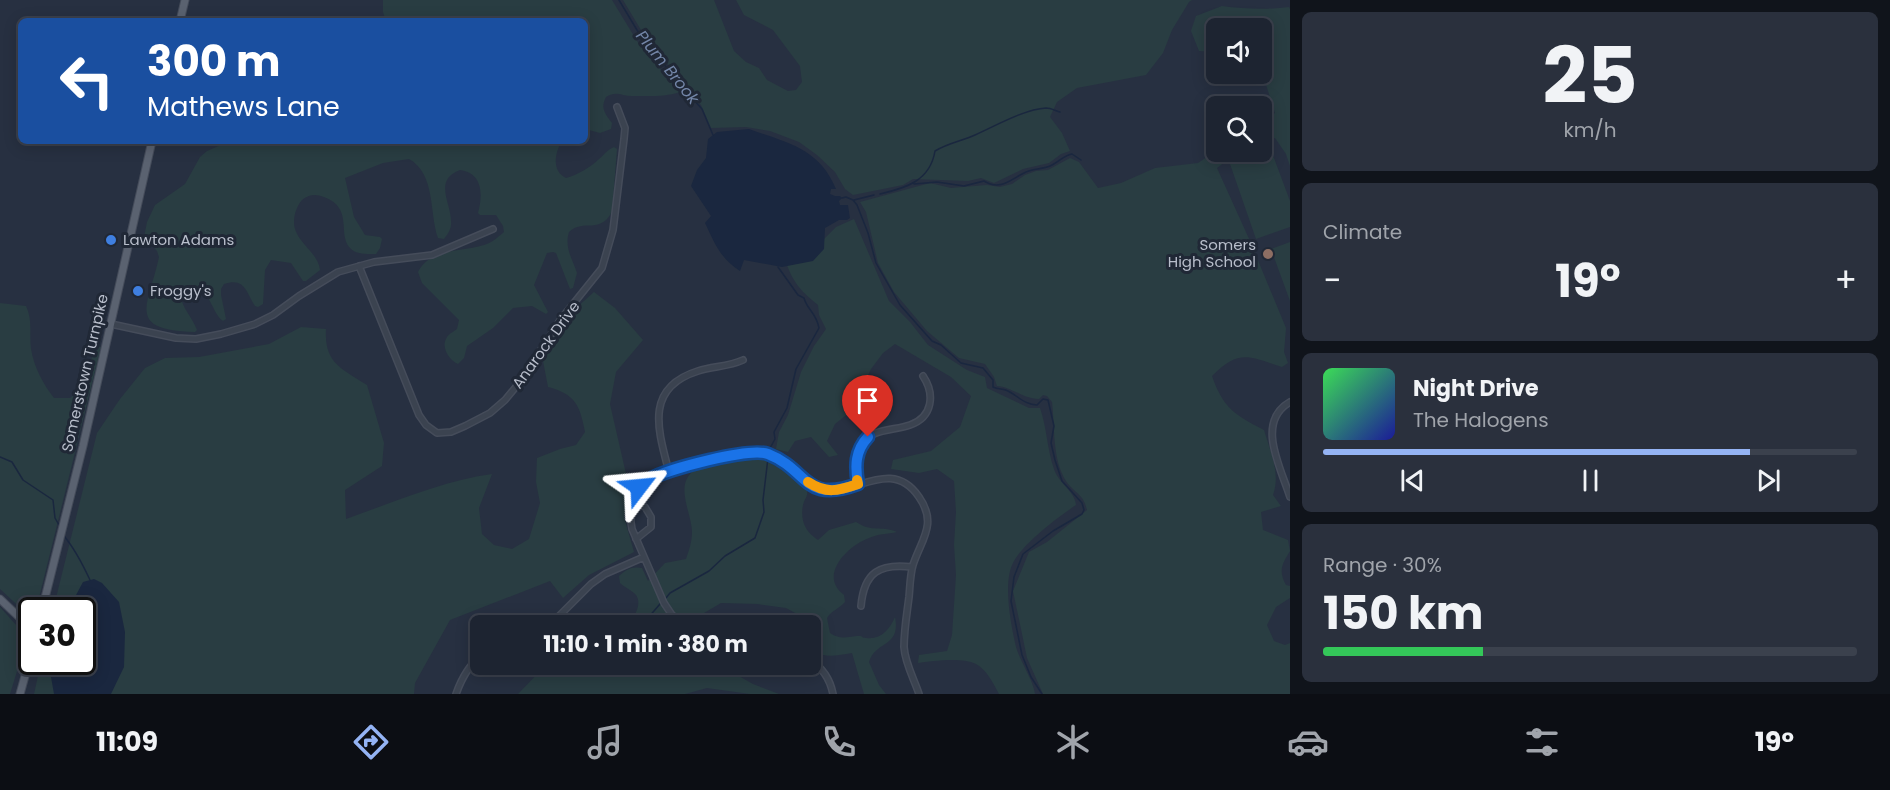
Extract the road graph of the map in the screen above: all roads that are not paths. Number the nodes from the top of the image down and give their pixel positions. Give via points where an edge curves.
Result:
1 (185, 0) edge
2 (181, 18) edge
3 (617, 107) dead end
4 (151, 144) edge
5 (493, 229) dead end
6 (359, 266) junction
7 (111, 324) junction
8 (743, 360) dead end
9 (923, 376) dead end
10 (1290, 402) edge
11 (669, 472) junction
12 (858, 484) junction
13 (1290, 497) edge
14 (632, 503) junction
15 (636, 539) junction
16 (644, 557) junction
17 (912, 567) junction
18 (45, 597) edge
19 (0, 598) edge
20 (861, 606) dead end
21 (560, 615) edge
22 (672, 615) edge
23 (18, 616) edge
24 (470, 666) edge
25 (821, 669) edge
26 (25, 675) edge
27 (20, 694) edge
28 (456, 694) edge
29 (832, 694) edge
30 (919, 694) edge

1 - 2 main road
3 - 6 street, Anarock Drive via 625,128 613,230 603,268 561,319 506,400 490,413 451,432 437,433 426,425 412,401
4 - 7 main road, Somerstown Turnpike
5 - 6 street via 432,255
6 - 7 street via 329,277 255,324 221,334 176,338
7 - 18 main road, Somerstown Turnpike
8 - 11 street via 686,376 664,395 658,410 658,427
9 - 12 street via 932,397 926,413 909,425 868,437 860,445 856,457
10 - 13 street via 1275,416 1272,431
11 - 12 street via 733,454 761,452 821,490
11 - 14 street via 644,483
12 - 17 street via 881,479 897,481 920,498 927,529
14 - 15 street via 630,523
14 - 15 street via 645,507 651,517 651,527
15 - 16 street
16 - 21 street via 605,574
16 - 22 street
17 - 20 street via 880,568 862,592
17 - 30 street via 904,650
19 - 23 main road
24 - 28 street
25 - 29 street
26 - 27 main road

